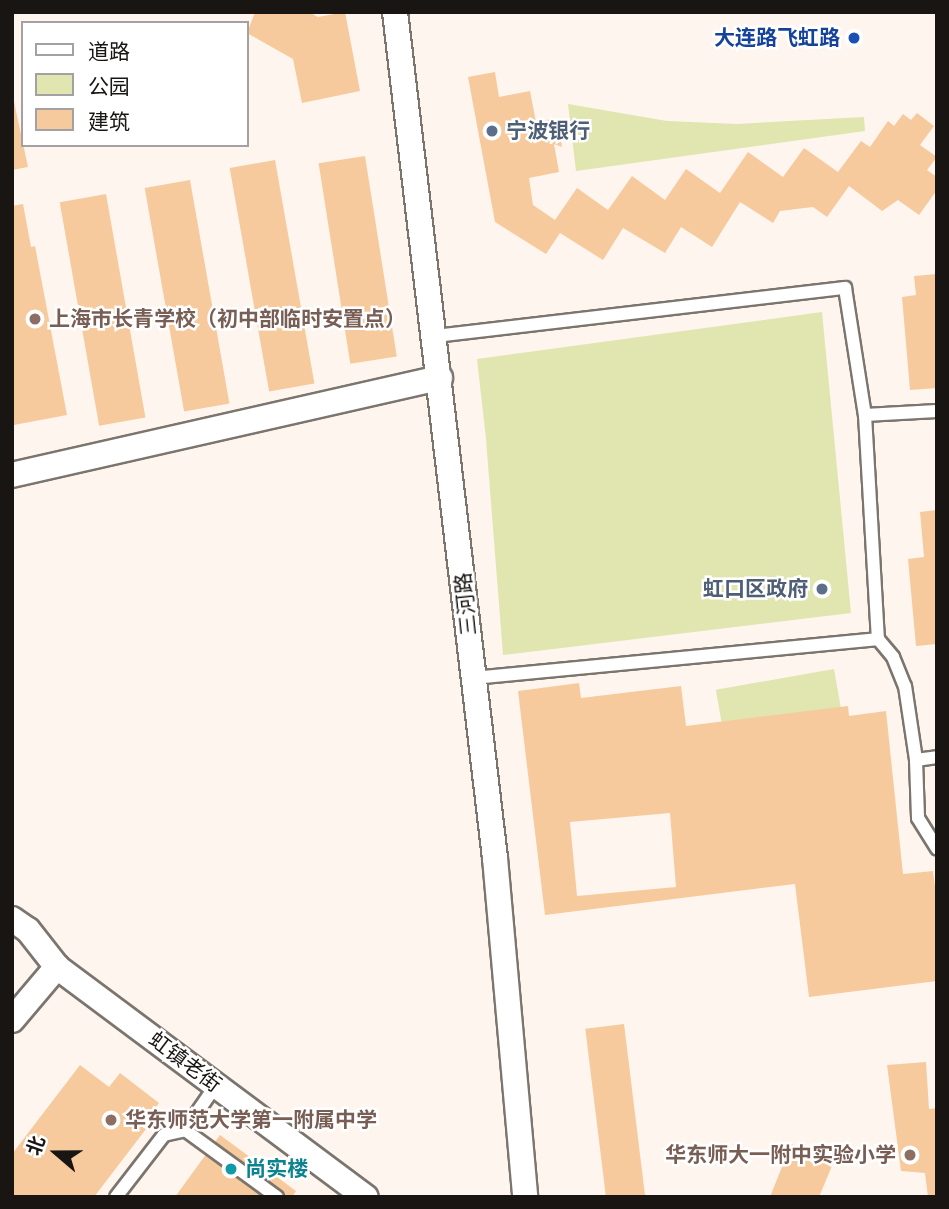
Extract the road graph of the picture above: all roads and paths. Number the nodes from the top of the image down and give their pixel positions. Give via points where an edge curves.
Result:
1 (395, 12) edge
2 (435, 336) junction
3 (440, 379) junction
4 (937, 411) edge
5 (865, 415) junction
6 (12, 475) edge
7 (878, 639) junction
8 (474, 678) junction
9 (937, 757) edge
10 (916, 760) junction
11 (937, 849) edge
12 (12, 919) edge
13 (57, 967) junction
14 (12, 1020) edge
15 (216, 1085) junction
16 (185, 1130) junction
17 (117, 1197) edge
18 (277, 1197) edge
19 (366, 1197) edge
20 (525, 1197) edge

1 - 2 street, 三河路
2 - 3 street, 三河路
2 - 5 lane via 845,288
3 - 6 street
3 - 8 street, 三河路
4 - 5 lane
5 - 7 lane
7 - 8 lane
7 - 10 lane via 893,657 905,687
8 - 20 street, 三河路
9 - 10 lane
10 - 11 lane via 918,818
12 - 13 street, 虹镇老街 via 28,930
13 - 14 street
13 - 15 street, 虹镇老街
15 - 16 lane
15 - 19 street, 虹镇老街
16 - 17 lane via 164,1135
16 - 18 lane

